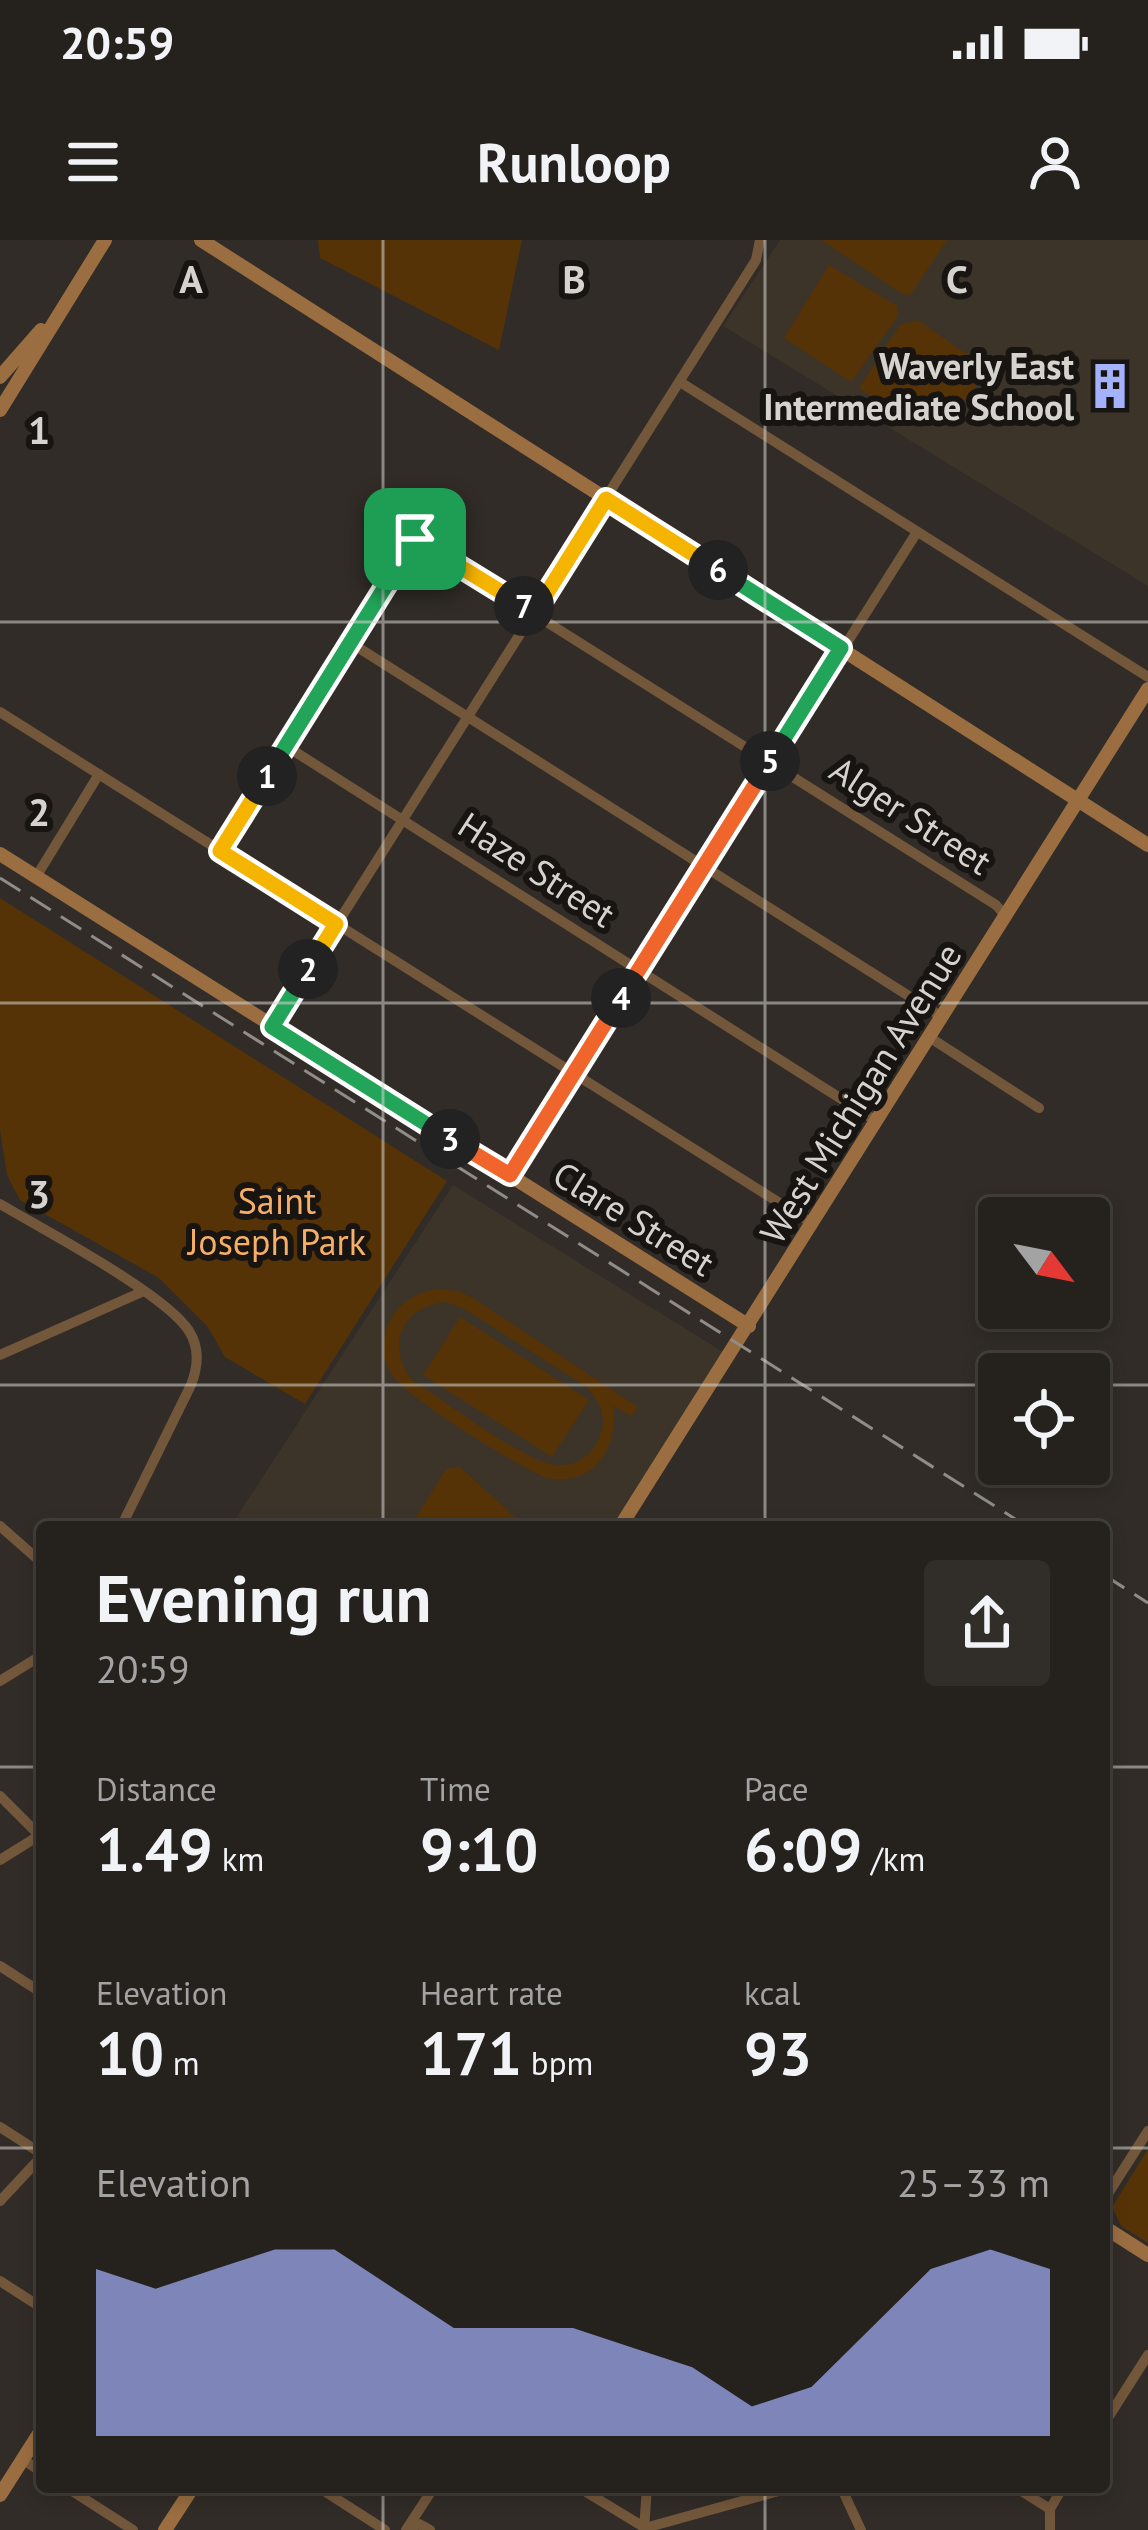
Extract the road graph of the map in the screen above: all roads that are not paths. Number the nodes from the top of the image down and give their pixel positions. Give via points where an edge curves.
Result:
1 (105, 240) edge
2 (201, 240) edge
3 (760, 240) edge
4 (67, 299) junction
5 (0, 377) edge
6 (680, 382) junction
7 (0, 410) edge
8 (606, 499) junction
9 (917, 532) junction
10 (535, 612) junction
11 (351, 643) junction
12 (841, 648) junction
13 (1148, 677) edge
14 (1148, 688) edge
15 (0, 712) edge
16 (469, 716) junction
17 (286, 746) junction
18 (770, 760) junction
19 (99, 774) junction
20 (1079, 800) junction
21 (404, 819) junction
22 (1148, 845) edge
23 (220, 851) junction
24 (0, 854) edge
25 (705, 863) junction
26 (35, 877) junction
27 (1006, 916) junction
28 (336, 924) junction
29 (639, 969) junction
30 (942, 1017) junction
31 (272, 1027) junction
32 (929, 1037) junction
33 (574, 1073) junction
34 (1039, 1108) dead end
35 (877, 1121) junction
36 (510, 1175) junction
37 (0, 1203) edge
38 (812, 1224) junction
39 (144, 1291) junction
40 (749, 1326) junction
41 (0, 1354) edge
42 (125, 1521) edge
43 (624, 1521) edge
44 (0, 1526) edge
45 (36, 1558) edge
46 (36, 1659) edge
47 (0, 1681) edge
48 (0, 1796) edge
49 (36, 1831) edge
50 (36, 1839) edge
51 (0, 1861) edge
52 (0, 1966) edge
53 (36, 1989) edge
54 (0, 2127) edge
55 (1148, 2131) edge
56 (36, 2151) edge
57 (36, 2162) edge
58 (1110, 2191) edge
59 (0, 2201) edge
60 (1110, 2231) edge
61 (1148, 2255) edge
62 (0, 2282) edge
63 (36, 2304) edge
64 (1148, 2355) edge
65 (1110, 2415) edge
66 (36, 2438) edge
67 (22, 2459) junction
68 (36, 2468) edge
69 (75, 2493) edge
70 (189, 2493) edge
71 (327, 2493) edge
72 (430, 2493) edge
73 (588, 2493) edge
74 (647, 2493) edge
75 (772, 2493) edge
76 (844, 2493) edge
77 (1025, 2493) edge
78 (1060, 2493) edge
79 (0, 2494) edge
80 (1050, 2509) junction
81 (646, 2529) edge
82 (859, 2529) edge
83 (134, 2530) edge
84 (165, 2530) edge
85 (385, 2530) edge
86 (406, 2530) edge
87 (430, 2530) edge
88 (1050, 2530) edge

1 - 4 street
2 - 8 street
3 - 6 street via 756,260
4 - 5 street
4 - 7 street
6 - 8 street
6 - 9 street
8 - 10 street
8 - 12 street
9 - 12 street
9 - 13 street
10 - 11 street, Alger Street via 415,539
10 - 16 street
10 - 18 street, Alger Street
11 - 16 street
11 - 17 street
12 - 18 street
12 - 20 street
14 - 20 street, West Michigan Avenue
15 - 19 street
16 - 21 street
16 - 25 street
17 - 21 street, Haze Street
17 - 23 street
18 - 25 street
18 - 27 street, Alger Street
19 - 23 street
19 - 26 street
20 - 22 street
20 - 27 street, West Michigan Avenue
21 - 28 street
21 - 29 street, Haze Street
23 - 28 street
24 - 26 street, Clare Street
25 - 29 street
25 - 30 street
26 - 31 street, Clare Street
27 - 30 street, West Michigan Avenue
28 - 31 street
28 - 33 street
29 - 33 street
29 - 35 street, Haze Street
30 - 32 street, West Michigan Avenue
31 - 36 street, Clare Street
32 - 34 street
32 - 35 street, West Michigan Avenue
33 - 36 street
33 - 38 street
35 - 38 street, West Michigan Avenue
36 - 40 street, Clare Street
37 - 39 street
38 - 40 street, West Michigan Avenue
39 - 41 street
39 - 42 street via 189,1330 197,1362
40 - 43 street, West Michigan Avenue
44 - 45 street
46 - 47 street
48 - 49 street
50 - 51 street
52 - 53 street
54 - 56 street
55 - 58 street
57 - 59 street
60 - 61 street
62 - 63 street
64 - 65 street
66 - 67 street
67 - 68 street
67 - 79 street
69 - 83 street
70 - 84 street
71 - 85 street
72 - 86 street
73 - 81 street
74 - 81 street
75 - 81 street
76 - 82 street
77 - 80 street
78 - 80 street
80 - 88 street
86 - 87 street

